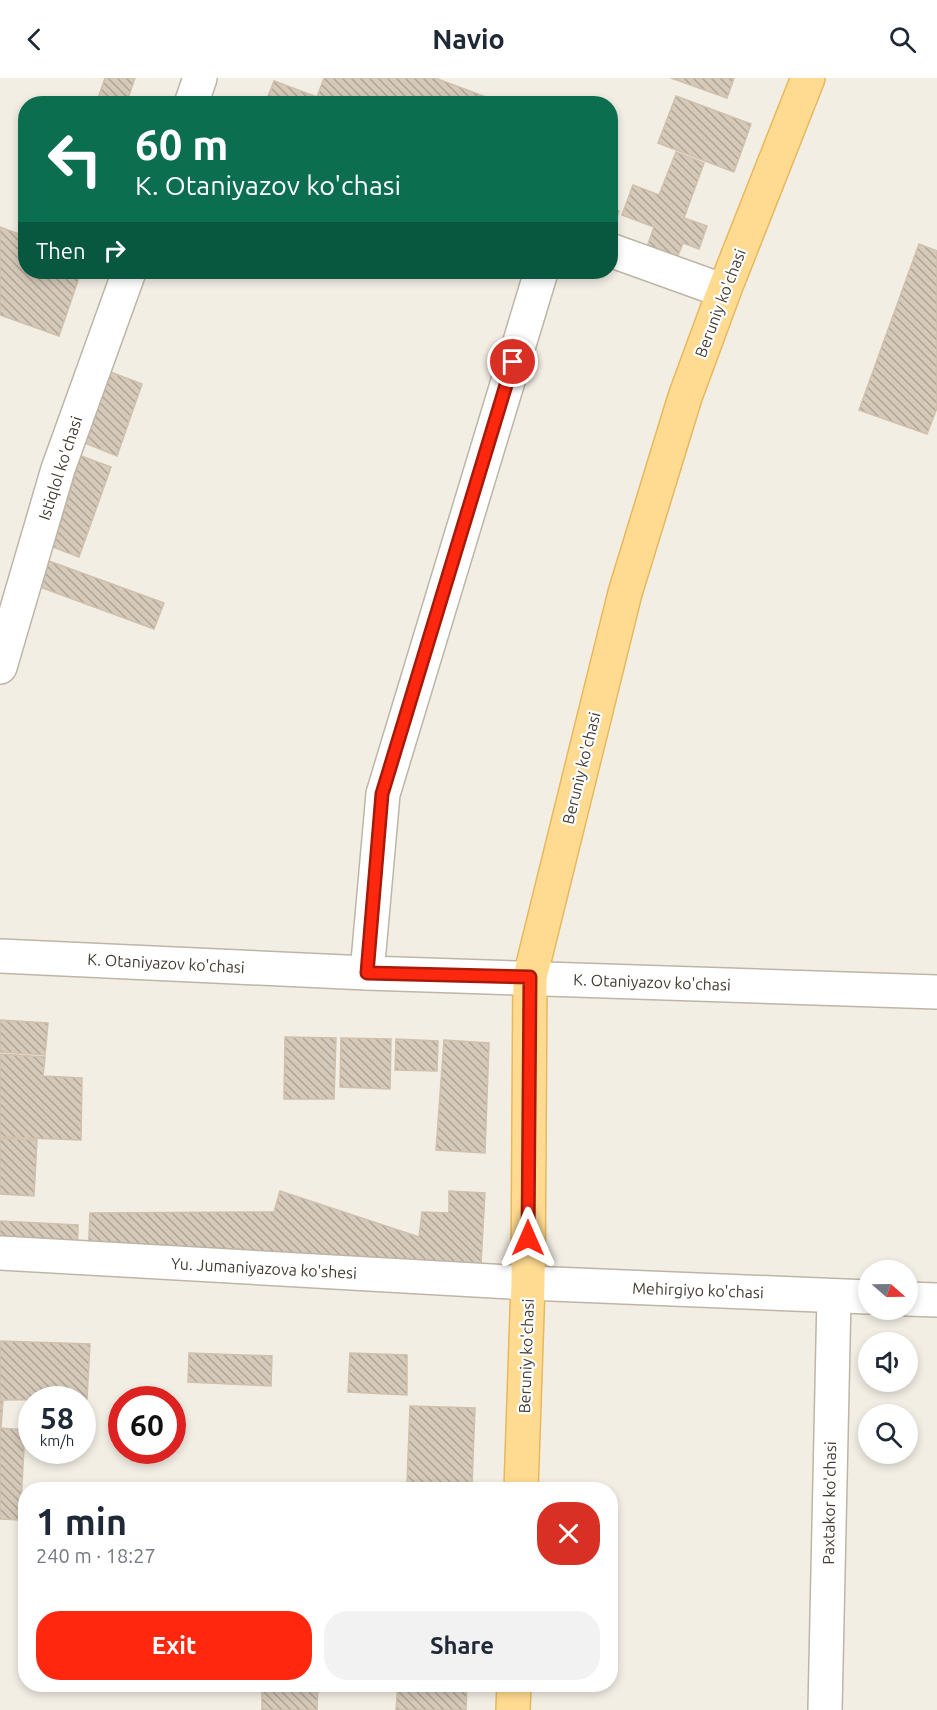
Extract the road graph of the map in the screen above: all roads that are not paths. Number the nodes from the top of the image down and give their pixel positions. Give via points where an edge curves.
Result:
1 (808, 78) edge
2 (618, 253) edge
3 (126, 279) edge
4 (539, 279) edge
5 (723, 291) junction
6 (0, 667) edge
7 (0, 956) edge
8 (367, 973) junction
9 (530, 977) junction
10 (937, 992) edge
11 (0, 1253) edge
12 (528, 1283) junction
13 (834, 1296) junction
14 (858, 1297) edge
15 (918, 1299) edge
16 (937, 1300) edge
17 (521, 1482) edge
18 (514, 1692) edge
19 (513, 1710) edge
20 (825, 1710) edge

1 - 5 main road, Beruniy ko'chasi
2 - 5 street
3 - 6 street, Istiqlol ko'chasi via 58,469
4 - 8 street via 382,794
5 - 9 main road, Beruniy ko'chasi via 685,398 625,593
7 - 8 street, K. Otaniyazov ko'chasi
8 - 9 street, K. Otaniyazov ko'chasi
9 - 10 street, K. Otaniyazov ko'chasi
9 - 12 main road, Beruniy ko'chasi
11 - 12 street, Yu. Jumaniyazova ko'shesi
12 - 13 street, Mehirgiyo ko'chasi
12 - 17 main road, Beruniy ko'chasi
13 - 14 street, Mehirgiyo ko'chasi
13 - 20 street, Paxtakor ko'chasi
15 - 16 street
18 - 19 main road

